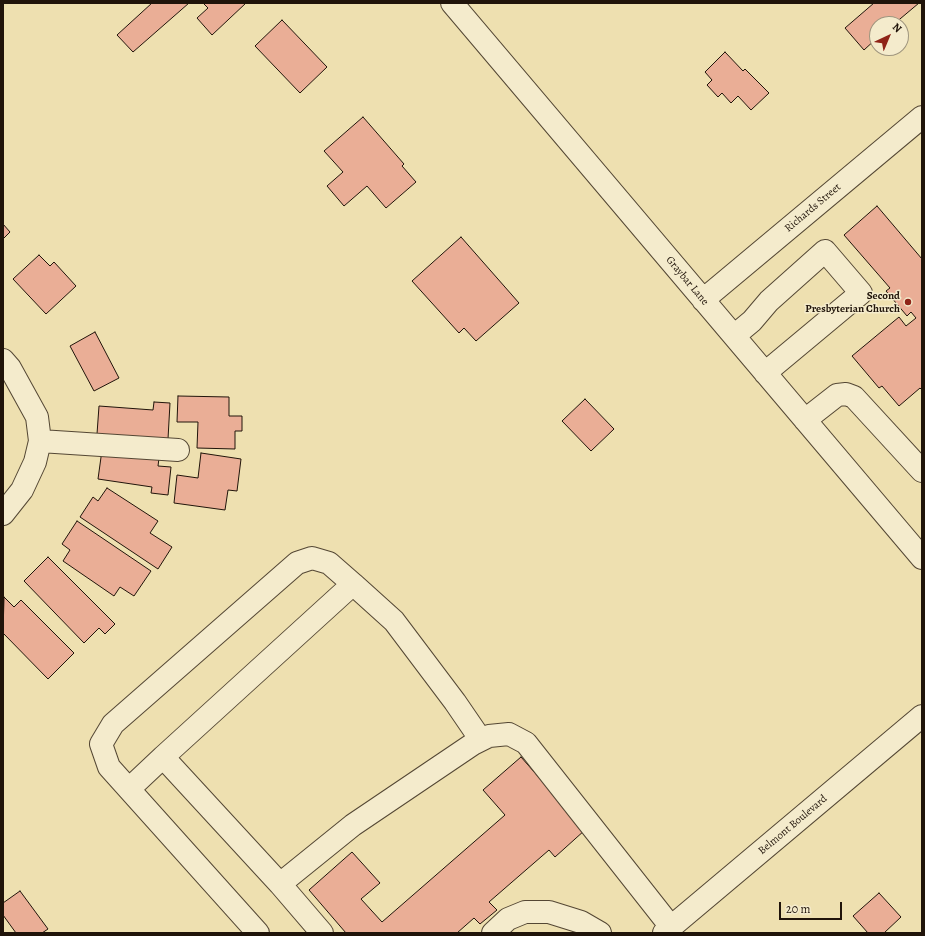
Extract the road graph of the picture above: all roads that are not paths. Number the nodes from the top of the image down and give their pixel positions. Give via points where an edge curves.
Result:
1 (452, 3) edge
2 (922, 116) edge
3 (703, 300) junction
4 (734, 336) junction
5 (3, 360) edge
6 (765, 373) junction
7 (805, 420) junction
8 (40, 441) junction
9 (178, 450) dead end
10 (922, 471) edge
11 (3, 514) edge
12 (922, 558) edge
13 (353, 584) junction
14 (922, 716) edge
15 (481, 740) junction
16 (163, 757) junction
17 (129, 789) junction
18 (280, 884) junction
19 (668, 930) edge
20 (258, 933) edge
21 (322, 933) edge
22 (493, 933) edge
23 (600, 933) edge

1 - 3 street, Graybar Lane
2 - 3 street, Richards Street
3 - 4 street, Graybar Lane
4 - 6 street, Graybar Lane
4 - 6 street via 752,321 768,301 825,251 861,293
5 - 8 street via 37,417
6 - 7 street, Graybar Lane
7 - 10 street via 837,395 846,394 854,397
7 - 12 street, Graybar Lane
8 - 9 street
8 - 11 street via 36,462 22,490
13 - 15 street via 394,621
13 - 16 street
13 - 17 street via 329,563 312,558 297,563 113,724 102,744 109,767
14 - 19 street, Belmont Boulevard
15 - 18 street via 353,826
15 - 19 street via 489,736 509,734 526,743
16 - 17 street
16 - 18 street
17 - 20 street
18 - 21 street
22 - 23 street via 508,919 525,912 549,912 581,922

